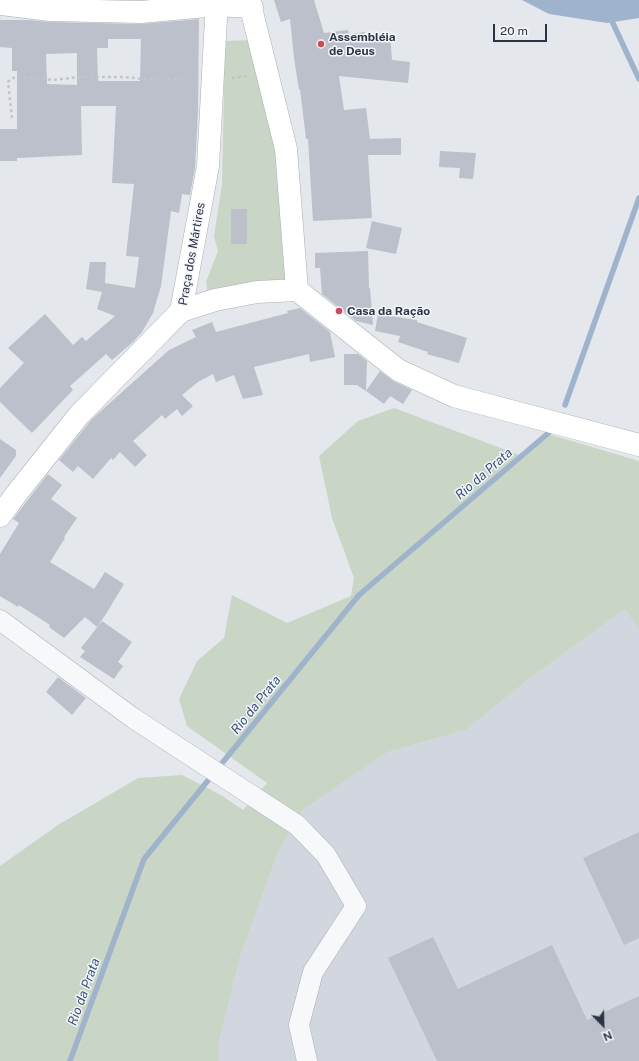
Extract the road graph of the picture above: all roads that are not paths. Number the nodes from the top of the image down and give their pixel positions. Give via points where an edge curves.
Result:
1 (217, 2) edge
2 (250, 3) edge
3 (0, 4) edge
4 (297, 290) junction
5 (181, 311) junction
6 (639, 446) edge
7 (0, 516) edge
8 (0, 620) edge
9 (307, 1061) edge

1 - 2 street
1 - 3 street via 141,12 50,10
1 - 5 street, Praça dos Mártires via 208,166
2 - 4 street via 286,149
4 - 5 street, Praça dos Mártires via 257,292 215,300
4 - 6 street via 398,370 454,396
5 - 7 street via 79,415
8 - 9 street via 133,718 297,825 326,854 356,906 313,972 299,1025

